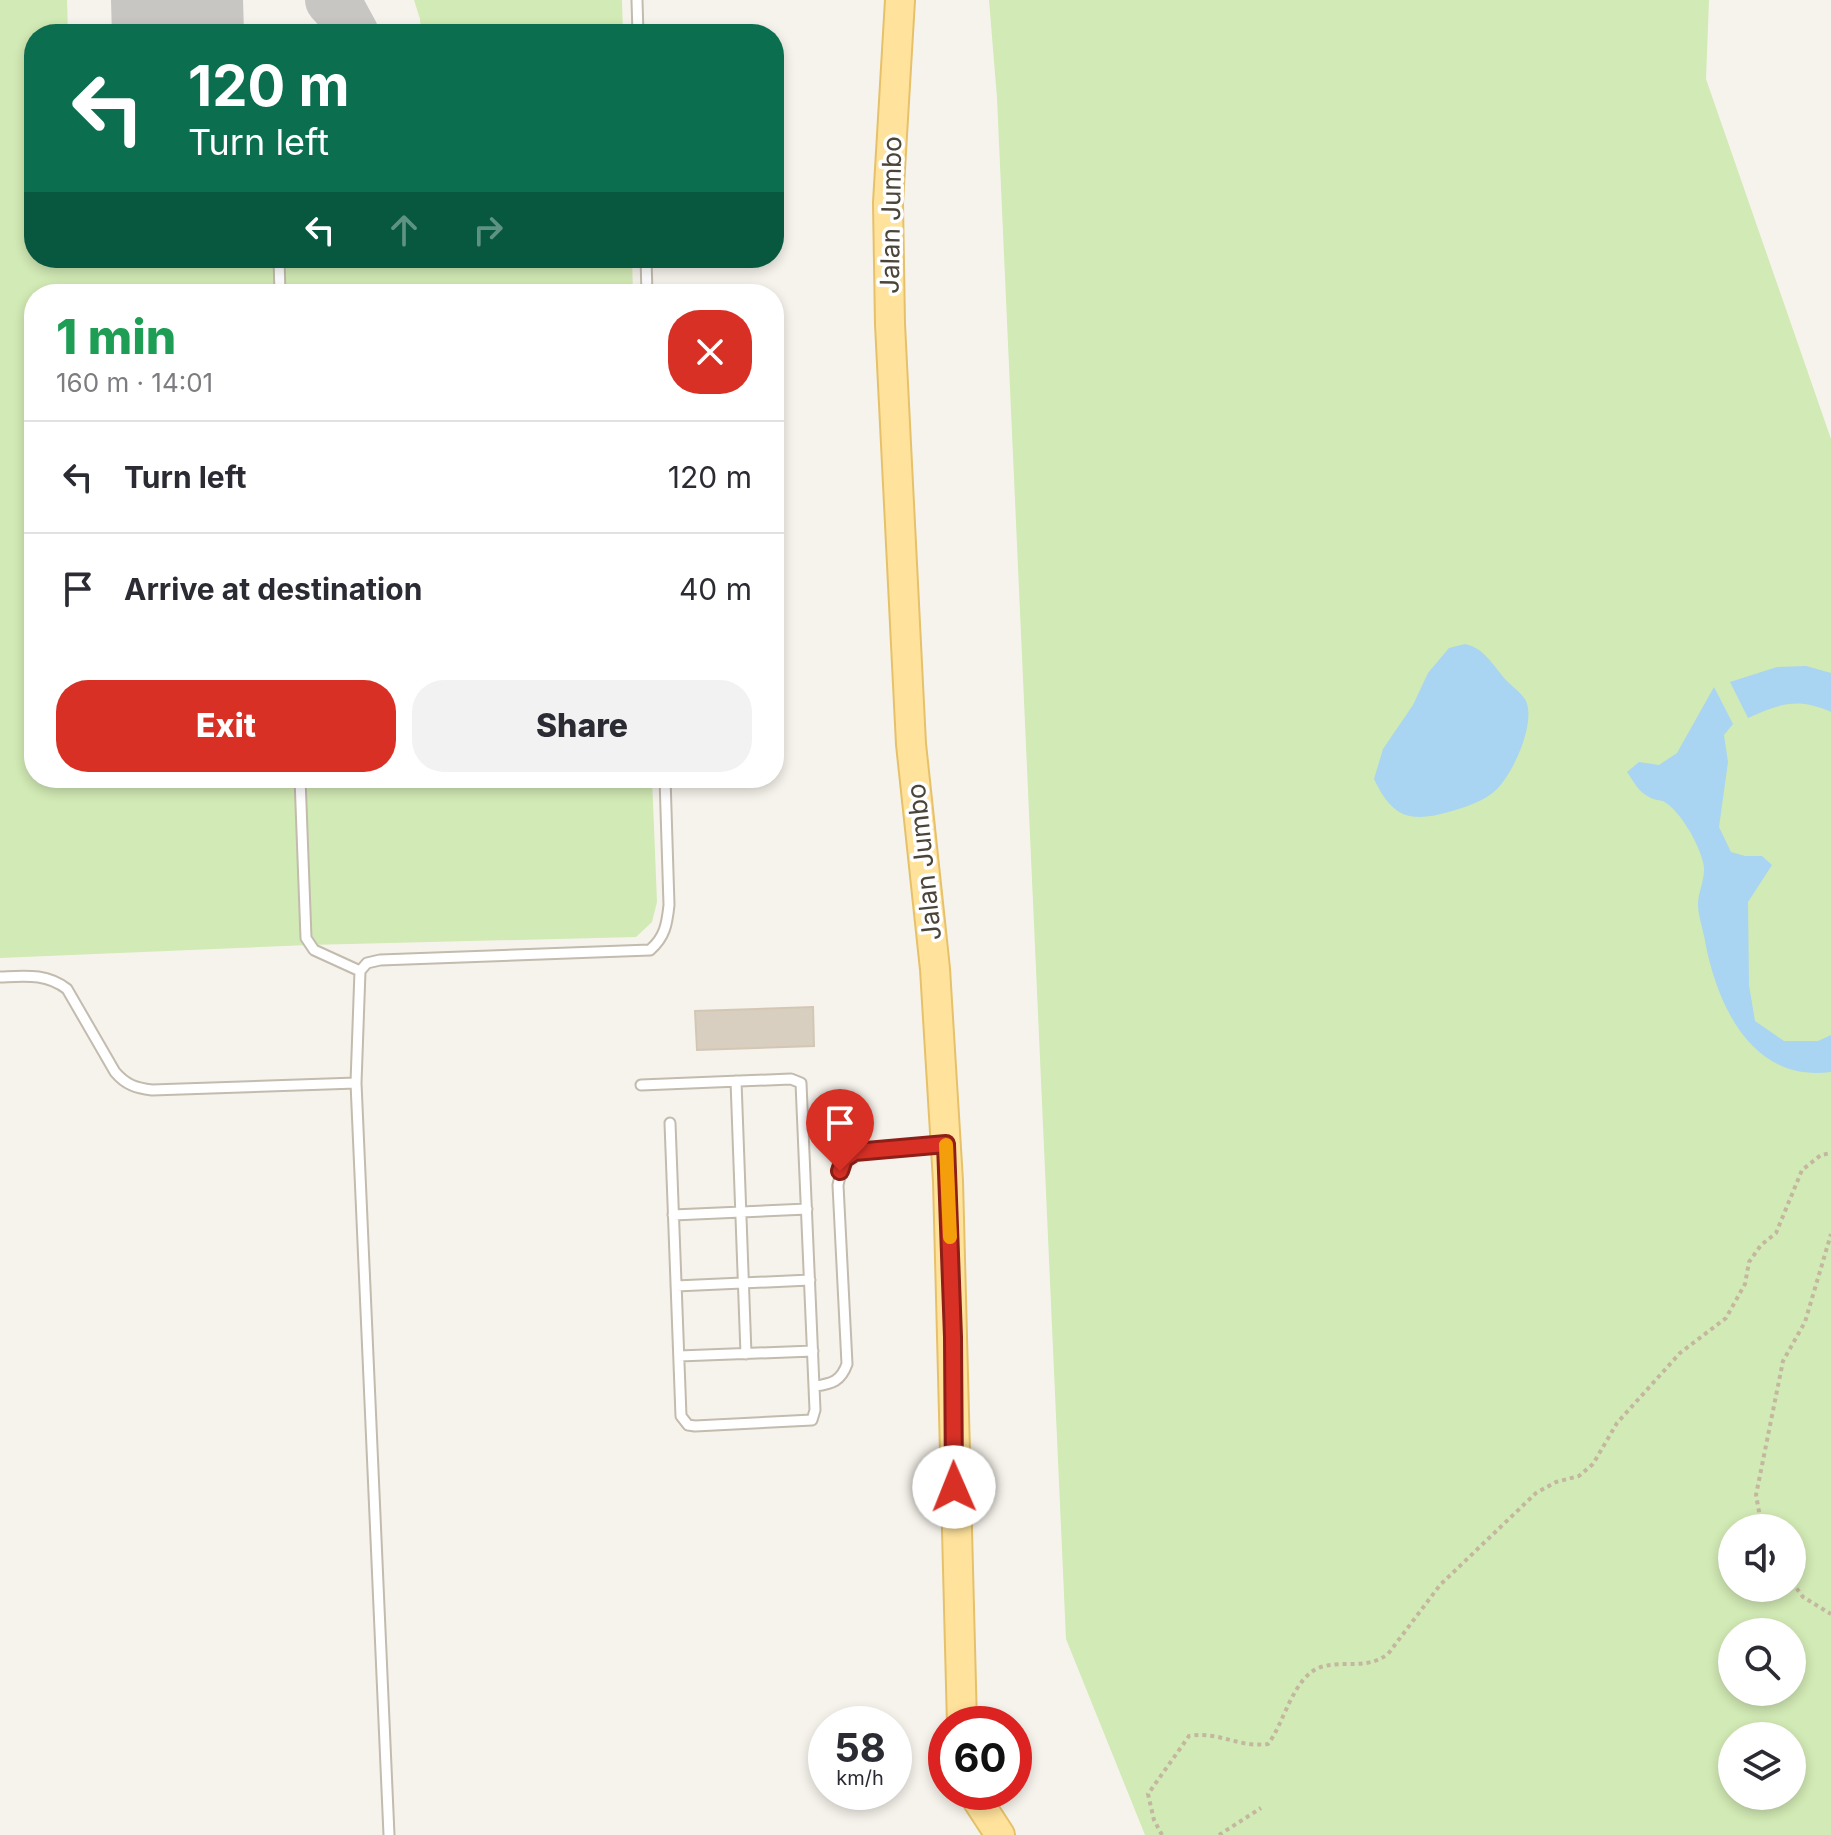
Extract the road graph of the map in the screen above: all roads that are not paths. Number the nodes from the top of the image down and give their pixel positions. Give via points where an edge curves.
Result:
1 (637, 0) edge
2 (900, 0) edge
3 (638, 24) edge
4 (300, 788) edge
5 (665, 788) edge
6 (360, 971) junction
7 (0, 977) edge
8 (736, 1081) junction
9 (356, 1083) junction
10 (641, 1085) dead end
11 (670, 1123) dead end
12 (946, 1144) junction
13 (807, 1209) junction
14 (740, 1212) junction
15 (673, 1215) junction
16 (810, 1280) junction
17 (743, 1283) junction
18 (676, 1286) junction
19 (813, 1351) junction
20 (746, 1354) junction
21 (679, 1356) junction
22 (815, 1386) junction
23 (962, 1706) edge
24 (984, 1810) edge
25 (389, 1835) edge
26 (1000, 1835) edge

1 - 3 lane
2 - 12 main road, Jalan Jumbo via 888,203 890,324 911,744 935,969
4 - 6 lane via 306,938 314,950
5 - 6 lane via 669,905 667,925 650,950 380,960
6 - 9 lane
7 - 9 lane via 44,976 67,989 115,1072 135,1088
8 - 10 lane
8 - 13 lane via 801,1083
8 - 14 lane
9 - 25 lane
11 - 15 lane
12 - 22 lane via 855,1152 844,1159 838,1185 847,1364 835,1382
12 - 23 main road, Jalan Jumbo
13 - 14 lane
13 - 16 lane
14 - 15 lane
14 - 17 lane
15 - 18 lane
16 - 17 lane
16 - 19 lane
17 - 18 lane
17 - 20 lane
18 - 21 lane
19 - 20 lane
19 - 22 lane
20 - 21 lane
21 - 22 lane via 681,1416 688,1425 812,1420
24 - 26 main road

